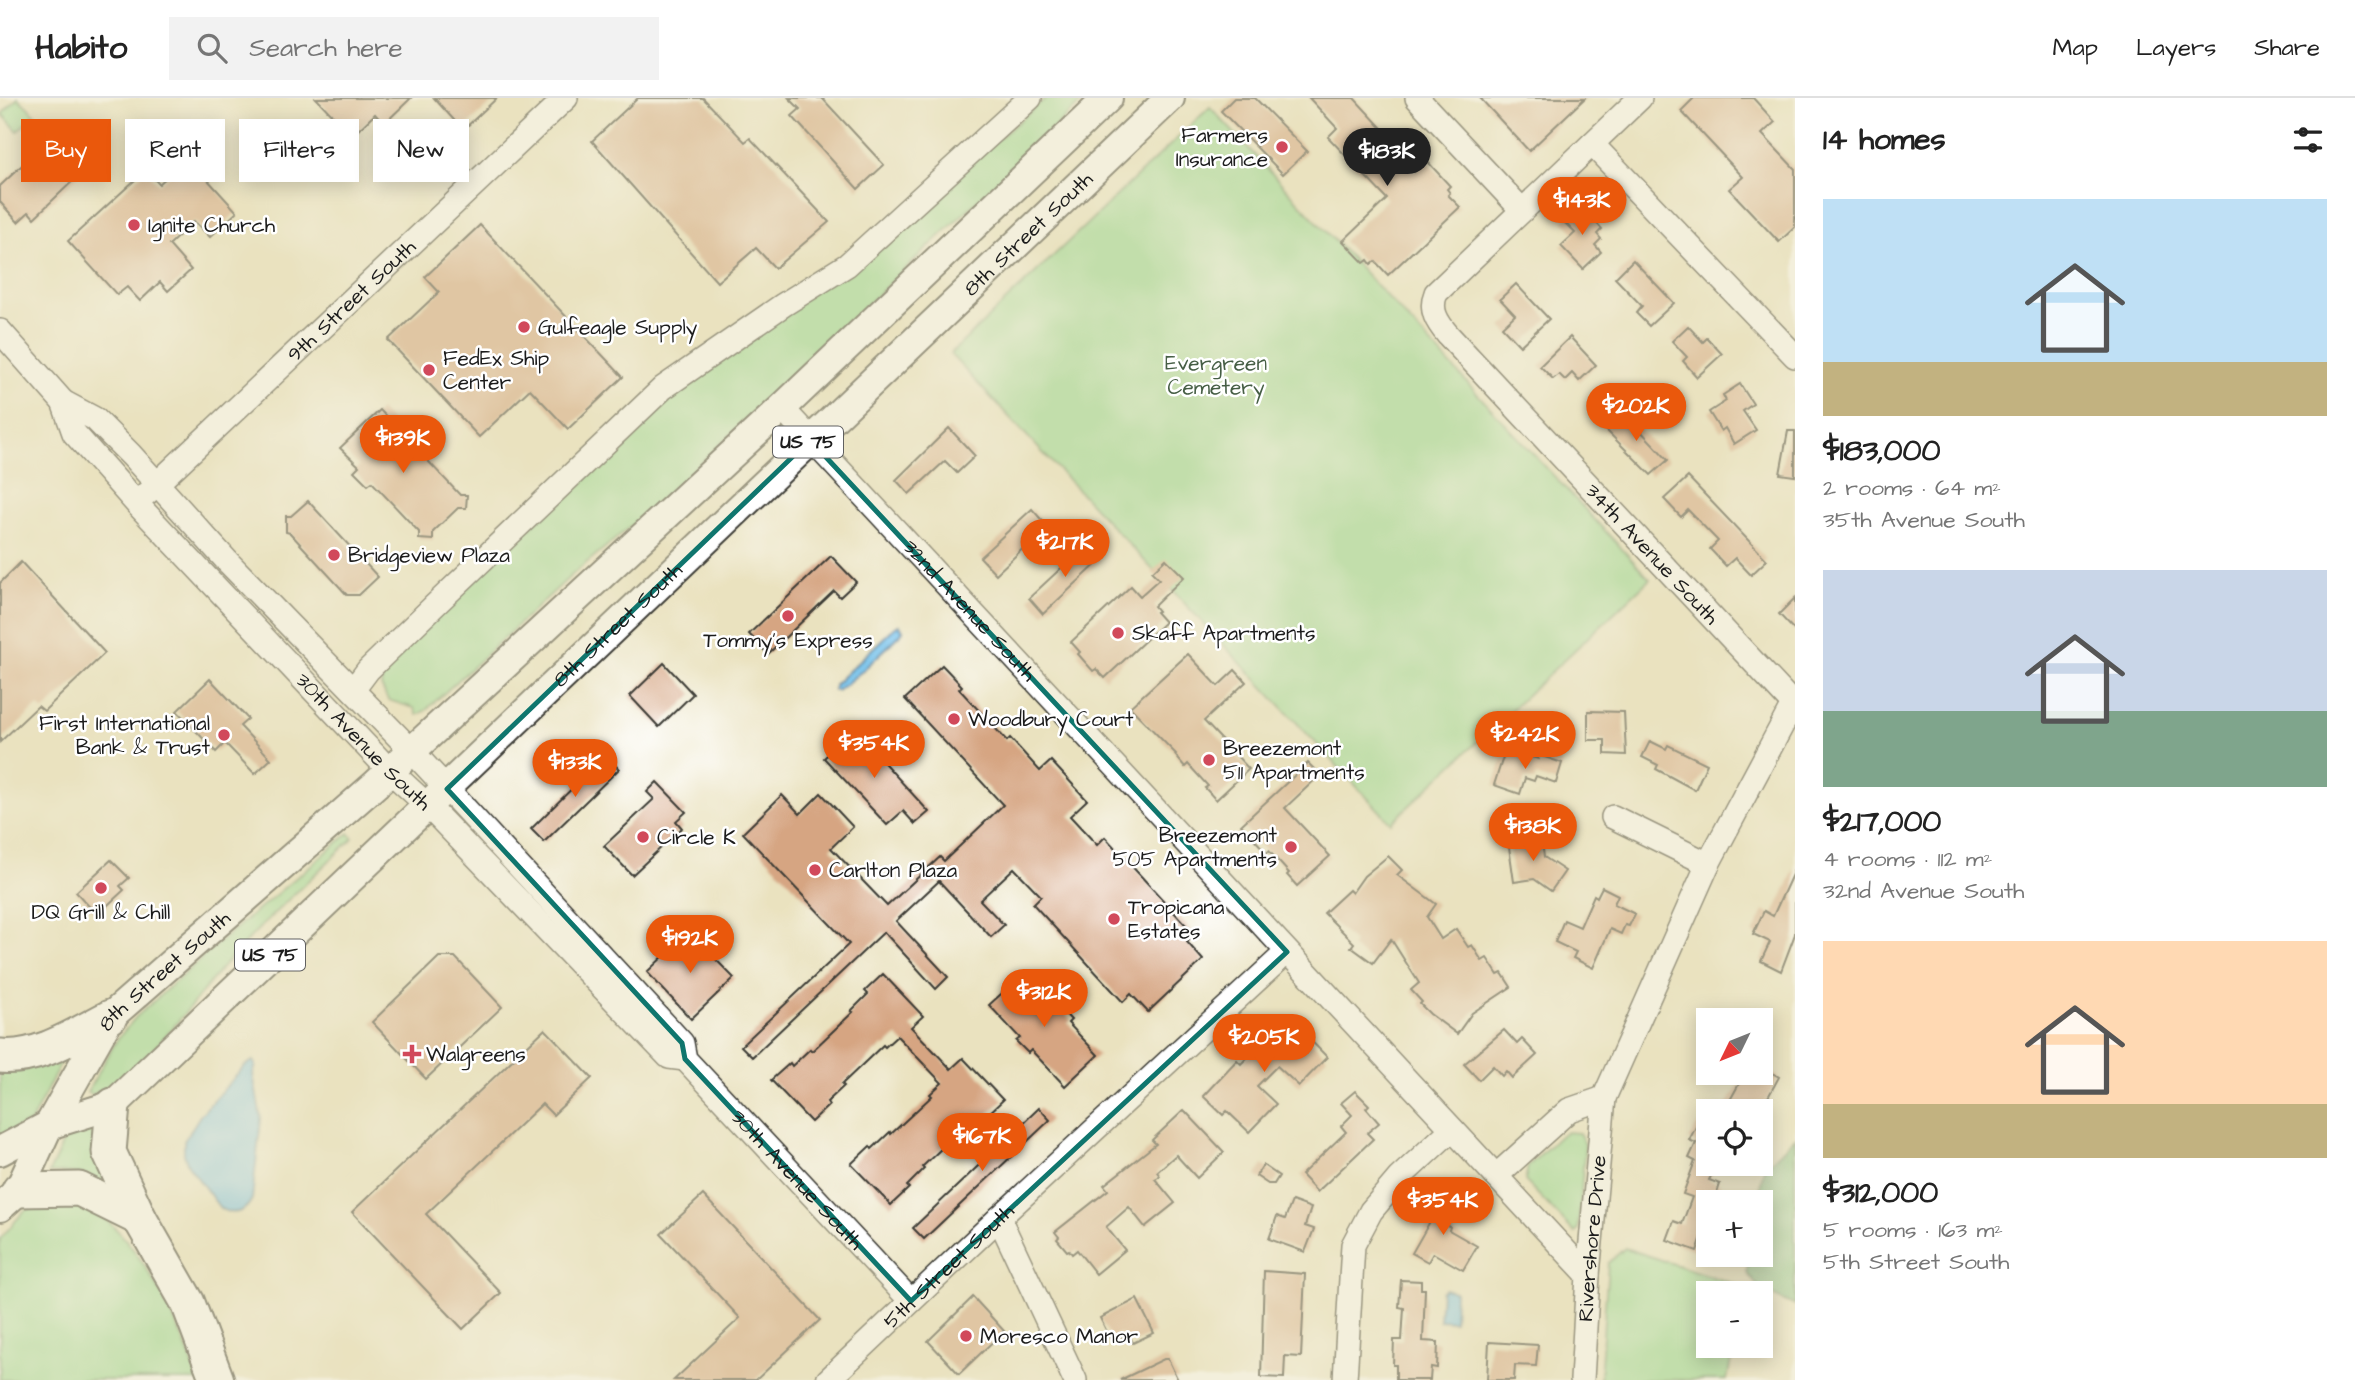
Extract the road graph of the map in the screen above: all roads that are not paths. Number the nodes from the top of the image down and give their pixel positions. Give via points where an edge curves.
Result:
1 (566, 98) edge
2 (1030, 98) edge
3 (1108, 98) edge
4 (1170, 98) edge
5 (1417, 98) edge
6 (1640, 98) edge
7 (1592, 144) junction
8 (1522, 210) junction
9 (0, 331) edge
10 (1795, 356) edge
11 (63, 402) junction
12 (782, 408) junction
13 (810, 440) junction
14 (156, 485) junction
15 (136, 504) junction
16 (353, 690) junction
17 (1794, 702) edge
18 (412, 751) junction
19 (390, 771) junction
20 (438, 797) junction
21 (1613, 817) dead end
22 (1708, 864) junction
23 (1287, 952) junction
24 (110, 1017) junction
25 (0, 1056) edge
26 (1604, 1098) junction
27 (113, 1105) junction
28 (49, 1125) junction
29 (1452, 1129) junction
30 (0, 1151) edge
31 (1496, 1176) junction
32 (10, 1198) edge
33 (999, 1218) junction
34 (140, 1219) junction
35 (1588, 1275) junction
36 (911, 1301) junction
37 (217, 1380) edge
38 (828, 1380) edge
39 (1075, 1380) edge
40 (1345, 1380) edge
41 (1582, 1380) edge

1 - 14 street, 9th Street South
2 - 16 street via 848,265 663,388 405,633
3 - 12 main road, 8th Street South / US 75
4 - 13 main road, 8th Street South / US 75
5 - 8 street
6 - 7 street
7 - 8 street
7 - 10 street
8 - 17 street, 34th Avenue South via 1436,293 1433,310 1439,324
9 - 11 street, 30th Avenue South
11 - 14 street, 30th Avenue South via 95,419
11 - 15 street, 30th Avenue South via 75,433
12 - 13 street, 32nd Avenue South
12 - 18 main road, 8th Street South / US 75
13 - 20 main road, 8th Street South / US 75
13 - 23 street, 32nd Avenue South
14 - 15 street, 9th Street South
14 - 16 street, 30th Avenue South
15 - 19 street, 30th Avenue South
16 - 18 street, 30th Avenue South
17 - 22 street, Rivershore Drive
18 - 19 main road, 8th Street South / US 75
18 - 20 street, 30th Avenue South
19 - 20 street, 30th Avenue South
19 - 24 main road, 8th Street South / US 75
20 - 27 main road, 8th Street South / US 75
20 - 36 street, 30th Avenue South via 579,947 682,1043 685,1059
21 - 22 street
22 - 26 street, Rivershore Drive
23 - 29 street, 32nd Avenue South
23 - 33 street, 5th Street South
24 - 25 highway via 41,1051 15,1058
24 - 28 main road, 8th Street South / US 75
26 - 31 street via 1569,1110
26 - 35 street, Rivershore Drive
27 - 28 main road, 8th Street South / US 75
27 - 34 highway via 109,1152
28 - 30 main road, 8th Street South / US 75
28 - 32 main road, 8th Street South / US 75
29 - 31 street, 32nd Avenue South
29 - 40 street via 1399,1178 1371,1211 1353,1245
31 - 35 street, 32nd Avenue South
32 - 34 highway via 79,1189
33 - 36 street, 5th Street South
33 - 39 street
34 - 37 highway via 188,1303
35 - 41 street, Rivershore Drive
36 - 38 street, 5th Street South

